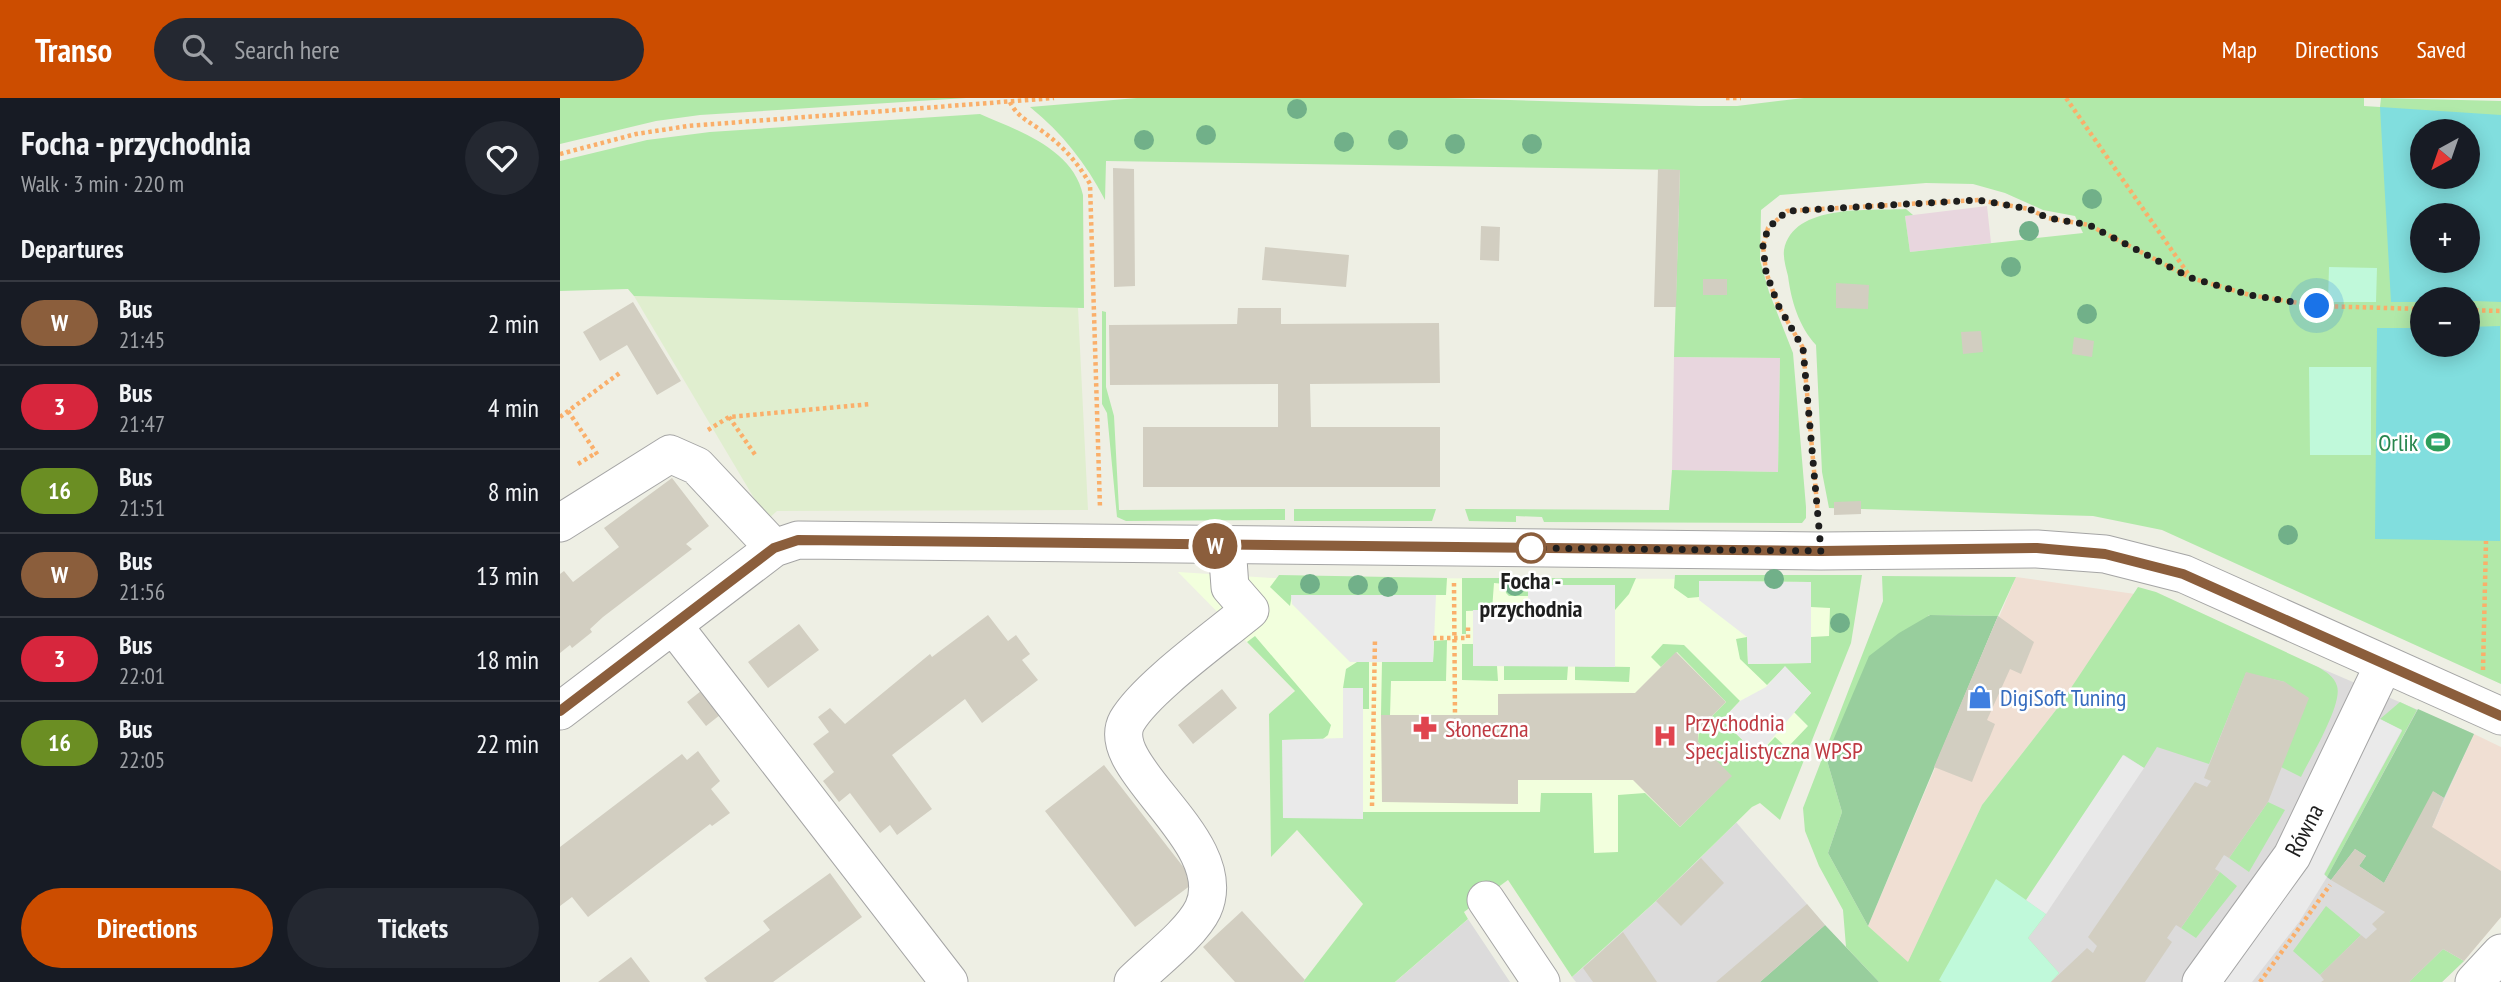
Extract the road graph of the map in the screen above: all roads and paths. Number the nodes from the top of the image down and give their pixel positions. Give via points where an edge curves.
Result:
1 (1054, 98) edge
2 (1726, 98) edge
3 (1741, 98) edge
4 (2066, 98) edge
5 (1010, 102) junction
6 (560, 154) edge
7 (2191, 278) junction
8 (2410, 309) edge
9 (2480, 310) edge
10 (2501, 310) edge
11 (621, 372) dead end
12 (871, 404) dead end
13 (568, 411) junction
14 (560, 417) edge
15 (729, 417) junction
16 (670, 454) junction
17 (756, 456) dead end
18 (618, 486) junction
19 (560, 523) edge
20 (2486, 541) dead end
21 (1101, 544) junction
22 (1227, 546) junction
23 (774, 548) junction
24 (1821, 551) junction
25 (1454, 571) dead end
26 (673, 625) junction
27 (1468, 625) dead end
28 (1375, 638) dead end
29 (1433, 638) dead end
30 (1454, 638) junction
31 (2384, 664) junction
32 (2487, 710) edge
33 (560, 711) edge
34 (1455, 715) dead end
35 (1372, 806) dead end
36 (2330, 885) dead end
37 (1486, 900) dead end
38 (2501, 953) edge
39 (949, 982) edge
40 (1133, 982) edge
41 (1541, 982) edge
42 (2201, 982) edge
43 (2260, 982) edge
44 (2474, 982) edge

1 - 5 path
2 - 3 path
4 - 7 path
5 - 6 path via 688,126
5 - 21 path via 1014,112 1071,156 1090,184
7 - 8 path via 2250,295 2317,306
7 - 24 path via 2089,225 1978,200 1787,211 1768,228 1763,246 1778,305 1803,348
9 - 10 path
11 - 13 path
12 - 15 path
13 - 14 path
13 - 18 path
15 - 16 path
15 - 17 path
16 - 18 street
16 - 23 street via 697,466
18 - 19 street
20 - 32 path via 2483,682
21 - 22 street
21 - 23 street via 798,540
22 - 24 street
22 - 40 street via 1230,587 1250,610 1166,680 1126,723 1124,741 1134,764 1197,849 1206,867 1207,892 1203,909 1186,930
23 - 26 street
24 - 31 street via 2037,548 2105,554 2183,574
25 - 30 path
26 - 33 street
26 - 39 street
27 - 30 path via 1468,638
28 - 35 path
29 - 30 path
30 - 34 path
31 - 32 street
31 - 42 street, Równa via 2292,856
36 - 43 path
37 - 41 street
38 - 44 street

